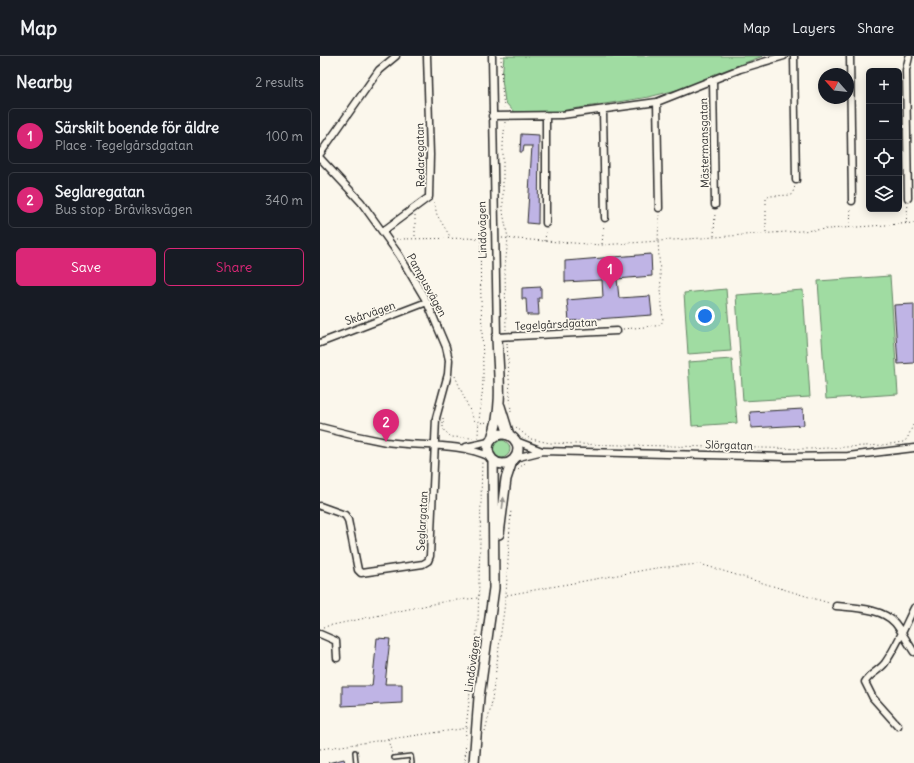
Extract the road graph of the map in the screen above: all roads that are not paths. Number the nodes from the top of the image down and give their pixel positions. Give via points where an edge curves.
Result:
1 (396, 56) edge
2 (426, 56) edge
3 (492, 56) edge
4 (784, 56) edge
5 (794, 56) edge
6 (850, 56) edge
7 (910, 57) edge
8 (714, 80) junction
9 (657, 102) junction
10 (603, 111) junction
11 (492, 116) junction
12 (546, 116) junction
13 (320, 154) edge
14 (320, 158) edge
15 (796, 180) road end
16 (908, 198) road end
17 (852, 201) road end
18 (715, 205) road end
19 (659, 208) road end
20 (604, 218) road end
21 (546, 223) road end
22 (383, 231) junction
23 (427, 302) junction
24 (617, 331) road end
25 (501, 337) junction
26 (320, 343) edge
27 (501, 422) junction
28 (320, 426) edge
29 (513, 438) junction
30 (490, 440) junction
31 (435, 446) junction
32 (477, 448) junction
33 (914, 448) edge
34 (543, 451) junction
35 (491, 459) junction
36 (513, 459) junction
37 (320, 506) edge
38 (495, 570) junction
39 (836, 606) road end
40 (914, 608) edge
41 (901, 632) junction
42 (320, 634) edge
43 (914, 652) edge
44 (337, 658) dead end
45 (898, 726) dead end
46 (354, 752) dead end
47 (394, 758) road end
48 (356, 763) edge
49 (412, 763) edge
50 (472, 763) edge

1 - 13 street via 379,70
2 - 22 street, Redaregatan via 429,197
3 - 11 street, Lindövägen
4 - 8 street, Mästermansgatan
5 - 15 street
6 - 17 street
7 - 16 street via 906,70
8 - 9 street, Mästermansgatan
8 - 18 street, Mästermansgatan
9 - 10 street, Mästermansgatan
9 - 19 street
10 - 12 street, Mästermansgatan
10 - 20 street
11 - 12 street, Mästermansgatan
11 - 25 street, Lindövägen via 494,238
12 - 21 street
14 - 22 street, Pampusvägen via 361,202
22 - 23 street, Pampusvägen
23 - 26 street, Skårvägen
23 - 31 street, Pampusvägen via 446,347 448,366 436,418
24 - 25 street, Tegelgårsdgatan
25 - 27 main road, Lindövägen
27 - 29 main road, Lindövägen
27 - 30 main road
28 - 31 street via 386,442
29 - 30 main road via 501,434
29 - 34 street, Slörgatan
29 - 36 main road via 518,450
30 - 32 street
30 - 35 main road via 488,452
31 - 32 street
31 - 37 street, Seglargatan via 430,556 423,564 361,573 358,570 345,515
32 - 35 street
33 - 34 street, Slörgatan via 848,456 786,457
34 - 36 street, Slörgatan
35 - 36 main road via 502,464
35 - 38 main road, Lindövägen
38 -> 36 main road, Lindövägen via 506,479
38 - 50 main road, Lindövägen via 471,729
39 - 41 street via 882,614 894,622
40 - 41 street
41 - 43 street
41 - 45 street via 885,662 865,682 873,698
42 - 44 street via 336,641
46 - 48 lane
47 - 49 lane via 411,756

